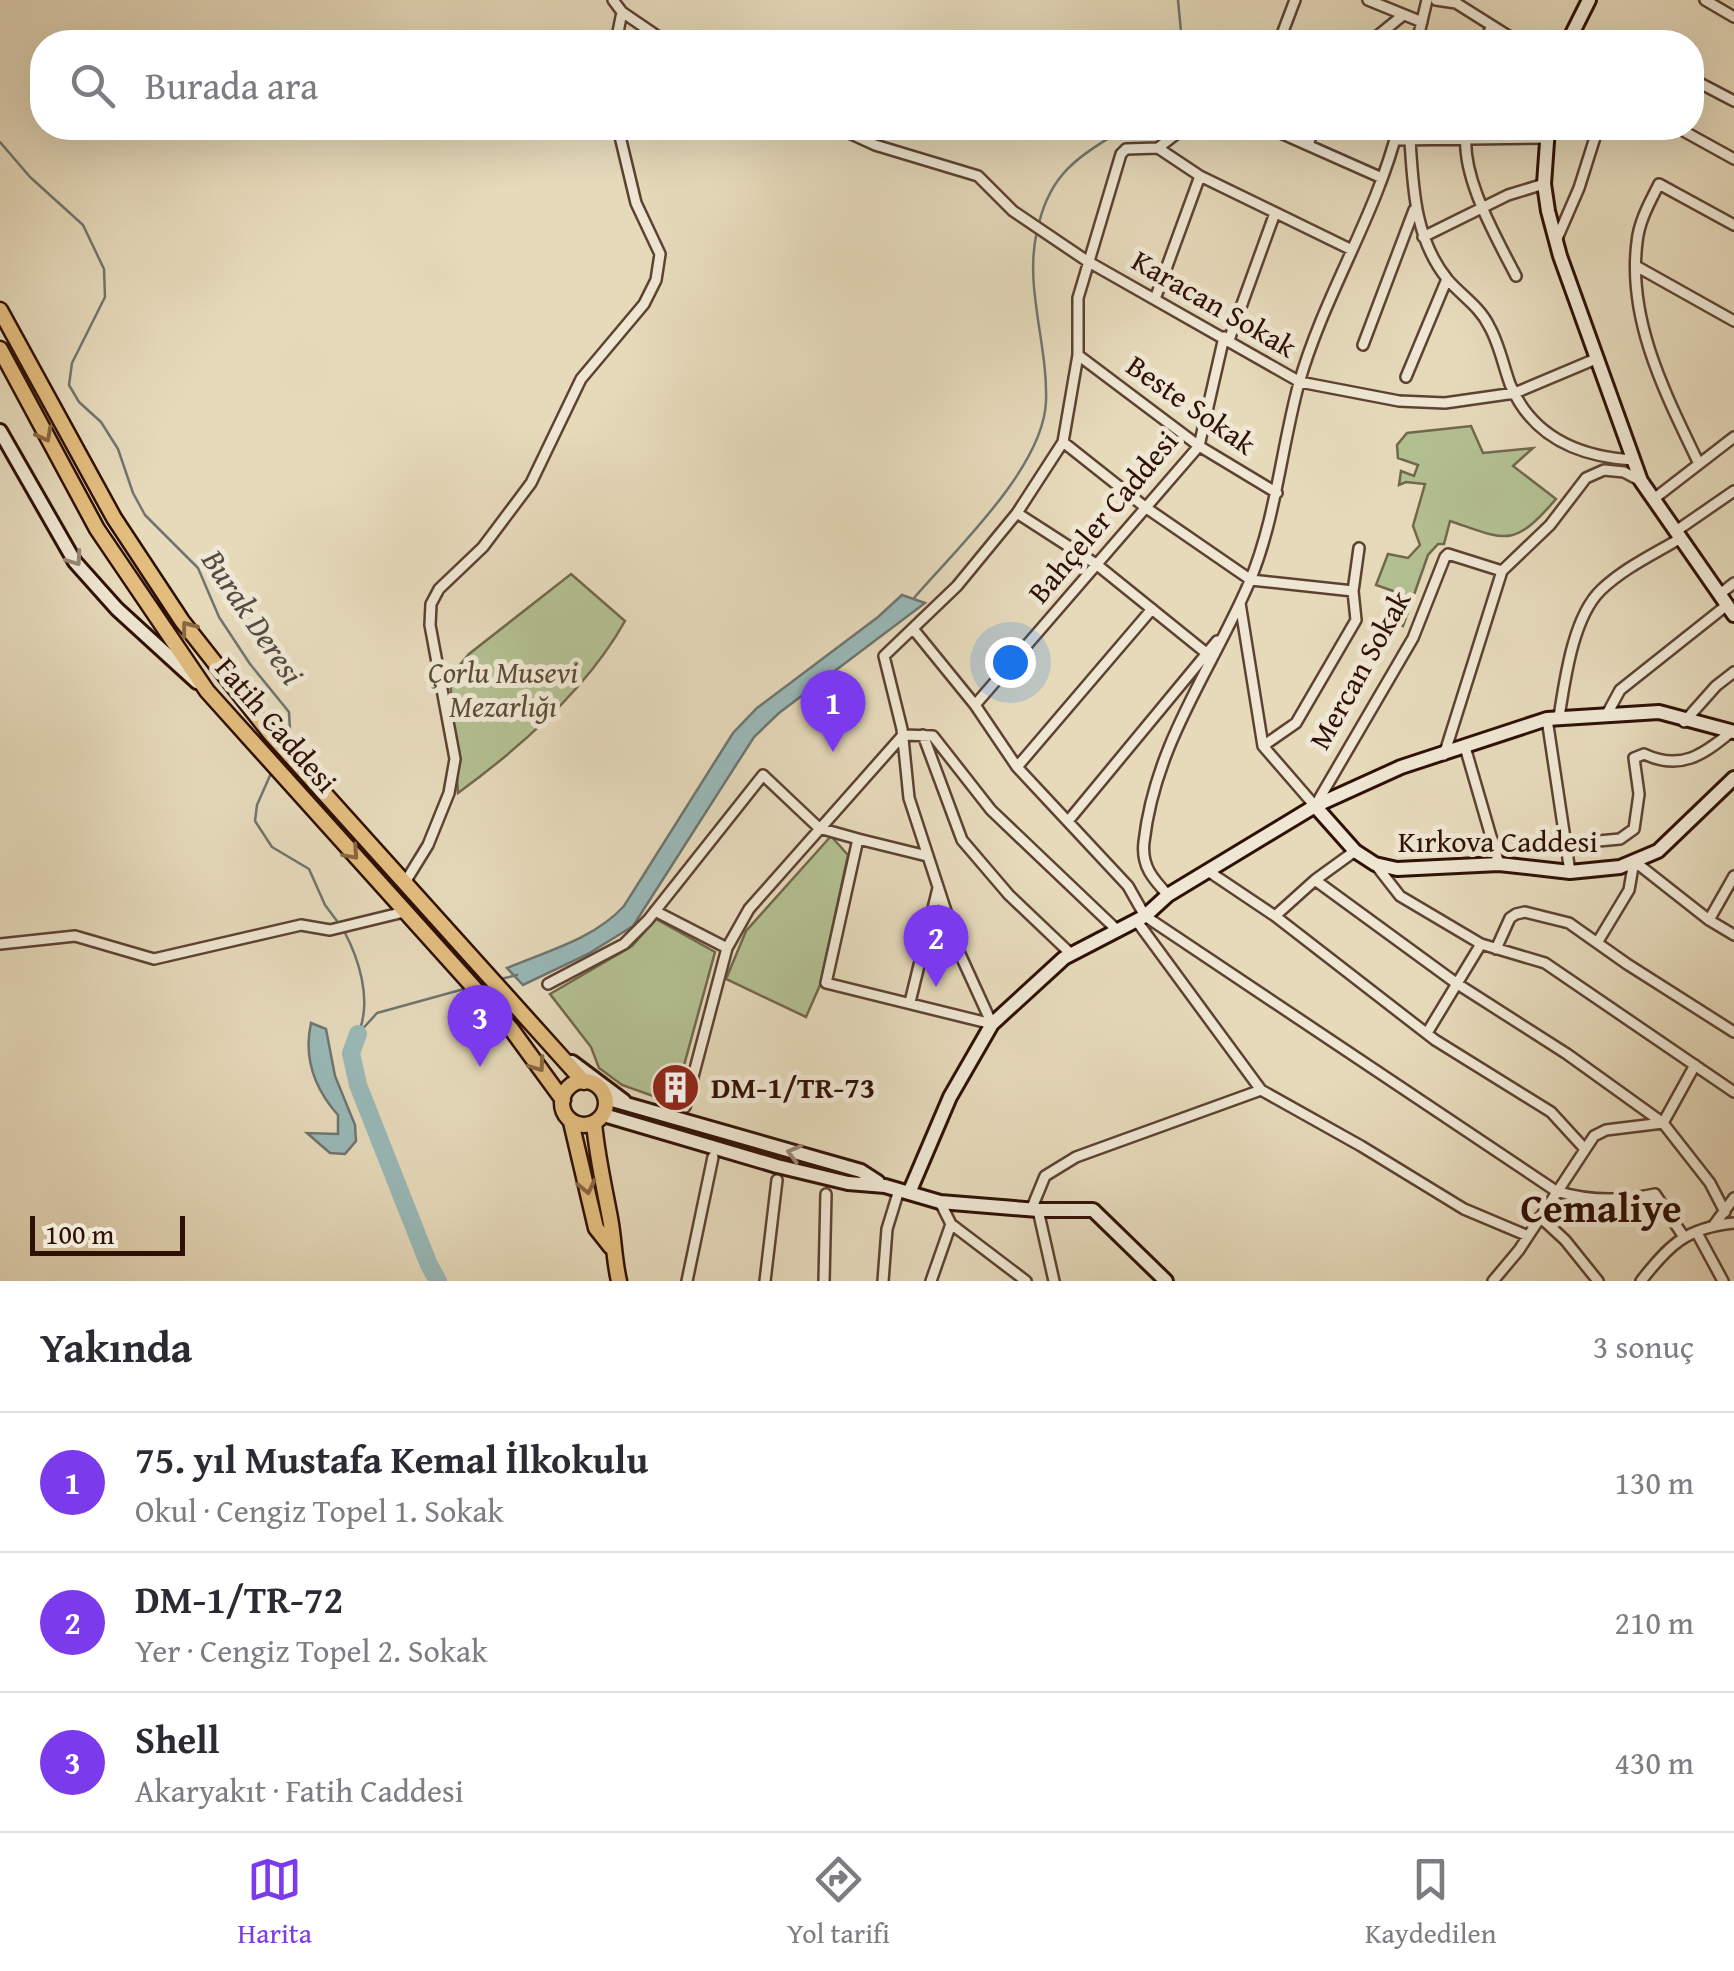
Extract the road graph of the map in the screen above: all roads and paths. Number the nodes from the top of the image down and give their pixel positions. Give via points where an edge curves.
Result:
1 (613, 0) edge
2 (1295, 0) edge
3 (1368, 0) edge
4 (1427, 0) edge
5 (1436, 0) edge
6 (1468, 0) edge
7 (1589, 0) edge
8 (1705, 0) edge
9 (1456, 3) junction
10 (622, 12) junction
11 (1402, 16) junction
12 (1734, 17) edge
13 (1422, 22) junction
14 (1491, 28) joint
15 (618, 30) edge
16 (648, 30) edge
17 (1283, 30) edge
18 (1385, 30) edge
19 (1420, 30) edge
20 (1495, 30) edge
21 (1574, 30) edge
22 (1704, 85) edge
23 (1734, 101) edge
24 (621, 140) edge
25 (864, 140) edge
26 (1168, 140) edge
27 (1297, 140) edge
28 (1310, 140) edge
29 (1394, 140) joint
30 (1410, 140) joint
31 (1465, 140) edge
32 (1547, 140) edge
33 (1594, 140) edge
34 (1700, 140) edge
35 (1308, 145) junction
36 (1158, 148) junction
37 (1734, 159) edge
38 (1200, 176) junction
39 (1382, 178) junction
40 (1544, 184) junction
41 (1415, 208) junction
42 (1481, 210) junction
43 (1275, 213) junction
44 (1734, 225) edge
45 (1423, 237) junction
46 (1556, 241) junction
47 (1352, 250) junction
48 (1087, 261) junction
49 (1636, 266) junction
50 (1516, 276) dead end
51 (1447, 279) junction
52 (1155, 299) junction
53 (0, 310) edge
54 (1734, 320) edge
55 (1226, 339) junction
56 (1363, 344) dead end
57 (0, 349) edge
58 (1078, 355) junction
59 (1598, 358) junction
60 (1406, 378) dead end
61 (1300, 382) junction
62 (1515, 393) junction
63 (2, 437) edge
64 (1734, 438) edge
65 (1062, 442) junction
66 (1199, 446) junction
67 (1634, 460) junction
68 (1699, 464) junction
69 (1641, 481) junction
70 (1734, 491) edge
71 (1276, 493) junction
72 (1654, 498) junction
73 (1144, 507) junction
74 (1016, 513) junction
75 (1679, 534) junction
76 (1359, 548) dead end
77 (1096, 564) junction
78 (1502, 571) junction
79 (1251, 580) junction
80 (1734, 583) edge
81 (1353, 591) junction
82 (1240, 602) junction
83 (1727, 605) edge
84 (1152, 609) junction
85 (914, 630) junction
86 (1224, 635) junction
87 (1206, 652) junction
88 (1734, 672) edge
89 (208, 692) junction
90 (975, 706) junction
91 (1607, 714) junction
92 (1553, 718) junction
93 (1684, 722) junction
94 (1732, 732) edge
95 (923, 734) junction
96 (903, 736) junction
97 (1262, 746) junction
98 (1465, 747) junction
99 (1444, 755) junction
100 (1017, 767) junction
101 (1734, 778) edge
102 (1314, 806) junction
103 (1069, 820) junction
104 (820, 828) junction
105 (858, 839) junction
106 (1566, 844) junction
107 (1355, 851) junction
108 (927, 856) junction
109 (1634, 860) junction
110 (1374, 864) junction
111 (1499, 864) junction
112 (1208, 871) junction
113 (1570, 872) junction
114 (1734, 876) edge
115 (1315, 880) junction
116 (404, 884) junction
117 (938, 888) junction
118 (1168, 895) junction
119 (655, 911) junction
120 (404, 912) junction
121 (1275, 916) junction
122 (1141, 918) junction
123 (1709, 920) junction
124 (1117, 930) junction
125 (1734, 935) edge
126 (1596, 942) junction
127 (0, 944) edge
128 (1481, 944) junction
129 (726, 948) junction
130 (1496, 949) junction
131 (1071, 954) junction
132 (1456, 983) junction
133 (548, 984) dead end
134 (910, 1002) junction
135 (992, 1024) junction
136 (1734, 1032) edge
137 (1427, 1033) junction
138 (568, 1060) junction
139 (1695, 1065) junction
140 (584, 1082) junction
141 (1261, 1090) junction
142 (1734, 1092) edge
143 (605, 1098) junction
144 (562, 1100) junction
145 (630, 1106) junction
146 (686, 1107) dead end
147 (599, 1119) junction
148 (571, 1122) junction
149 (1663, 1123) junction
150 (1584, 1148) junction
151 (712, 1158) dead end
152 (777, 1180) dead end
153 (898, 1189) junction
154 (1556, 1191) junction
155 (826, 1194) dead end
156 (1734, 1198) edge
157 (940, 1202) junction
158 (1034, 1210) junction
159 (1725, 1212) junction
160 (1540, 1217) junction
161 (1734, 1223) edge
162 (951, 1224) junction
163 (1714, 1225) junction
164 (1696, 1233) junction
165 (1528, 1236) junction
166 (1684, 1237) junction
167 (611, 1248) junction
168 (619, 1281) edge
169 (687, 1281) edge
170 (766, 1281) edge
171 (824, 1281) edge
172 (883, 1281) edge
173 (931, 1281) edge
174 (1026, 1281) edge
175 (1054, 1281) edge
176 (1166, 1281) edge
177 (1493, 1281) edge
178 (1598, 1281) edge
179 (1641, 1281) edge
180 (1723, 1281) edge

1 - 10 street
2 - 17 street
3 - 11 street
4 - 13 street
5 - 9 street
6 - 9 street
7 - 21 main road
8 - 12 street
9 - 14 street
10 - 15 street
10 - 16 street
11 - 13 street
11 - 18 street
13 - 19 street
14 - 20 street
22 - 23 street
24 - 116 street via 636,202 660,254 656,280 644,304 580,378 531,482 431,604 454,759 450,793
25 - 48 street, Karacan Sokak via 978,176 1027,222
26 - 36 street
27 - 35 street
28 - 35 street
29 - 30 street
29 - 39 street
30 - 41 street
31 - 42 street
32 - 40 main road
33 - 46 street
34 - 37 street
35 - 39 street
36 - 38 street
36 - 48 street via 1132,146 1121,154
38 - 43 street
38 - 52 street
39 - 47 street
40 - 42 street
40 - 46 main road
41 - 45 street
41 - 56 street
42 - 45 street
42 - 50 street
43 - 47 street
43 - 55 street, Bahçeler Caddesi
44 - 49 street via 1659,184 1641,223
45 - 51 street
46 - 59 main road
47 - 61 street
48 - 52 street, Karacan Sokak
48 - 58 street via 1078,298
49 - 54 street
49 - 68 street via 1649,349
51 - 60 street
51 - 62 street via 1489,324
52 - 55 street, Karacan Sokak
116 -> 53 main road, Fatih Caddesi via 182,621 114,518
55 - 61 street, Karacan Sokak
55 - 66 street, Bahçeler Caddesi
57 -> 89 main road, Fatih Caddesi via 97,529
58 - 65 street
58 - 66 street, Beste Sokak
59 - 62 street, Karacan Sokak
59 - 67 main road
61 - 62 street, Karacan Sokak via 1400,401
61 - 71 street
62 - 67 street via 1532,420 1573,449
63 -> 89 main road via 75,562
64 - 68 street
65 - 73 street
65 - 74 street
66 - 71 street, Beste Sokak
66 - 73 street, Bahçeler Caddesi
67 - 69 main road
68 - 72 street
69 - 72 main road
69 - 78 street via 1604,470 1586,478
70 - 75 street
71 - 79 street
72 - 75 main road
73 - 77 street, Bahçeler Caddesi
73 - 79 street
74 - 77 street
74 - 85 street
75 - 83 main road
75 - 92 street via 1592,601
76 - 81 street
77 - 84 street
77 - 90 street, Bahçeler Caddesi
78 - 99 street
78 - 102 street, Mercan Sokak via 1445,557 1413,638
79 - 81 street
79 - 82 street
80 - 83 street
81 - 97 street via 1356,620 1326,675 1296,724
82 - 86 street
82 - 97 street
83 - 91 street via 1620,690
84 - 87 street
84 - 100 street
85 - 90 street
85 - 96 street via 884,656
86 - 87 street
86 - 118 street via 1164,754 1151,804 1143,847 1148,873
87 - 103 street
88 - 93 street
89 -> 120 main road, Fatih Caddesi
90 - 100 street
91 - 92 main road
91 - 93 main road via 1659,712
92 - 98 main road
92 - 106 street
93 - 94 main road
94 - 106 street via 1700,757 1634,758 1640,794 1634,829 1620,839
95 - 96 street
95 - 124 street via 940,742 991,810
95 - 131 street via 962,840
96 - 104 street
96 - 108 street via 909,798
97 - 102 street
98 - 99 main road
98 - 111 street
99 - 102 main road
100 - 103 street
101 - 109 main road, Kırkova Caddesi via 1658,850
102 - 107 main road, Kırkova Caddesi
102 - 112 main road
103 - 122 street via 1128,886
104 - 105 street
104 - 119 street via 762,775
104 - 129 street via 749,909
105 - 108 street
105 - 134 street via 826,983
106 - 113 street
107 - 110 main road, Kırkova Caddesi
107 - 115 street
108 - 117 street
109 - 113 main road, Kırkova Caddesi
109 - 123 street
109 - 126 street via 1629,890
110 - 111 main road, Kırkova Caddesi
110 - 128 street via 1400,896
111 - 113 main road, Kırkova Caddesi
112 - 118 main road
112 - 121 street
114 - 123 street
115 - 121 street
115 - 132 street
116 - 138 main road, Fatih Caddesi
117 - 134 street
117 - 135 street
118 - 122 main road
119 - 129 street
119 - 133 street via 624,944
120 - 127 street via 330,930 301,925 154,960 75,936
120 -> 144 main road, Fatih Caddesi via 512,1030
121 - 137 street
122 - 124 main road
122 - 141 street
122 - 154 street
123 - 125 street
124 - 131 main road
126 - 130 street via 1570,923 1525,912 1510,918
126 - 136 street
128 - 130 street
128 - 132 street
129 - 146 street
130 - 139 street via 1545,964
131 - 135 main road
132 - 137 street
132 - 149 street
134 - 135 street
135 - 153 main road
137 - 150 street via 1551,1112
138 - 140 main road, Fatih Caddesi
138 - 145 main road
139 - 142 street
139 - 149 street
140 - 143 main road
140 - 144 main road via 573,1084
141 - 158 street via 1076,1157 1046,1176
141 - 165 street via 1464,1210
143 - 145 main road
143 - 147 main road
144 - 148 main road
153 -> 145 main road via 861,1172
147 - 148 main road via 585,1126
147 - 153 main road via 848,1184
147 - 167 main road via 597,1159
148 -> 167 main road via 596,1228
149 - 150 street via 1606,1130
149 - 159 street
150 - 154 street
151 - 169 street
152 - 170 street
153 - 157 main road
153 - 172 street
154 - 160 street
154 - 166 street via 1632,1199 1655,1194
155 - 171 street
156 - 159 street
157 - 158 main road
157 - 162 street
158 - 175 street
158 - 176 main road via 1093,1210
159 - 163 street
160 - 165 street
160 - 178 street
161 - 163 street
162 - 173 street
162 - 174 street
163 - 164 street
164 - 166 street
164 - 180 street
165 - 177 street
166 - 179 street
167 - 168 main road

